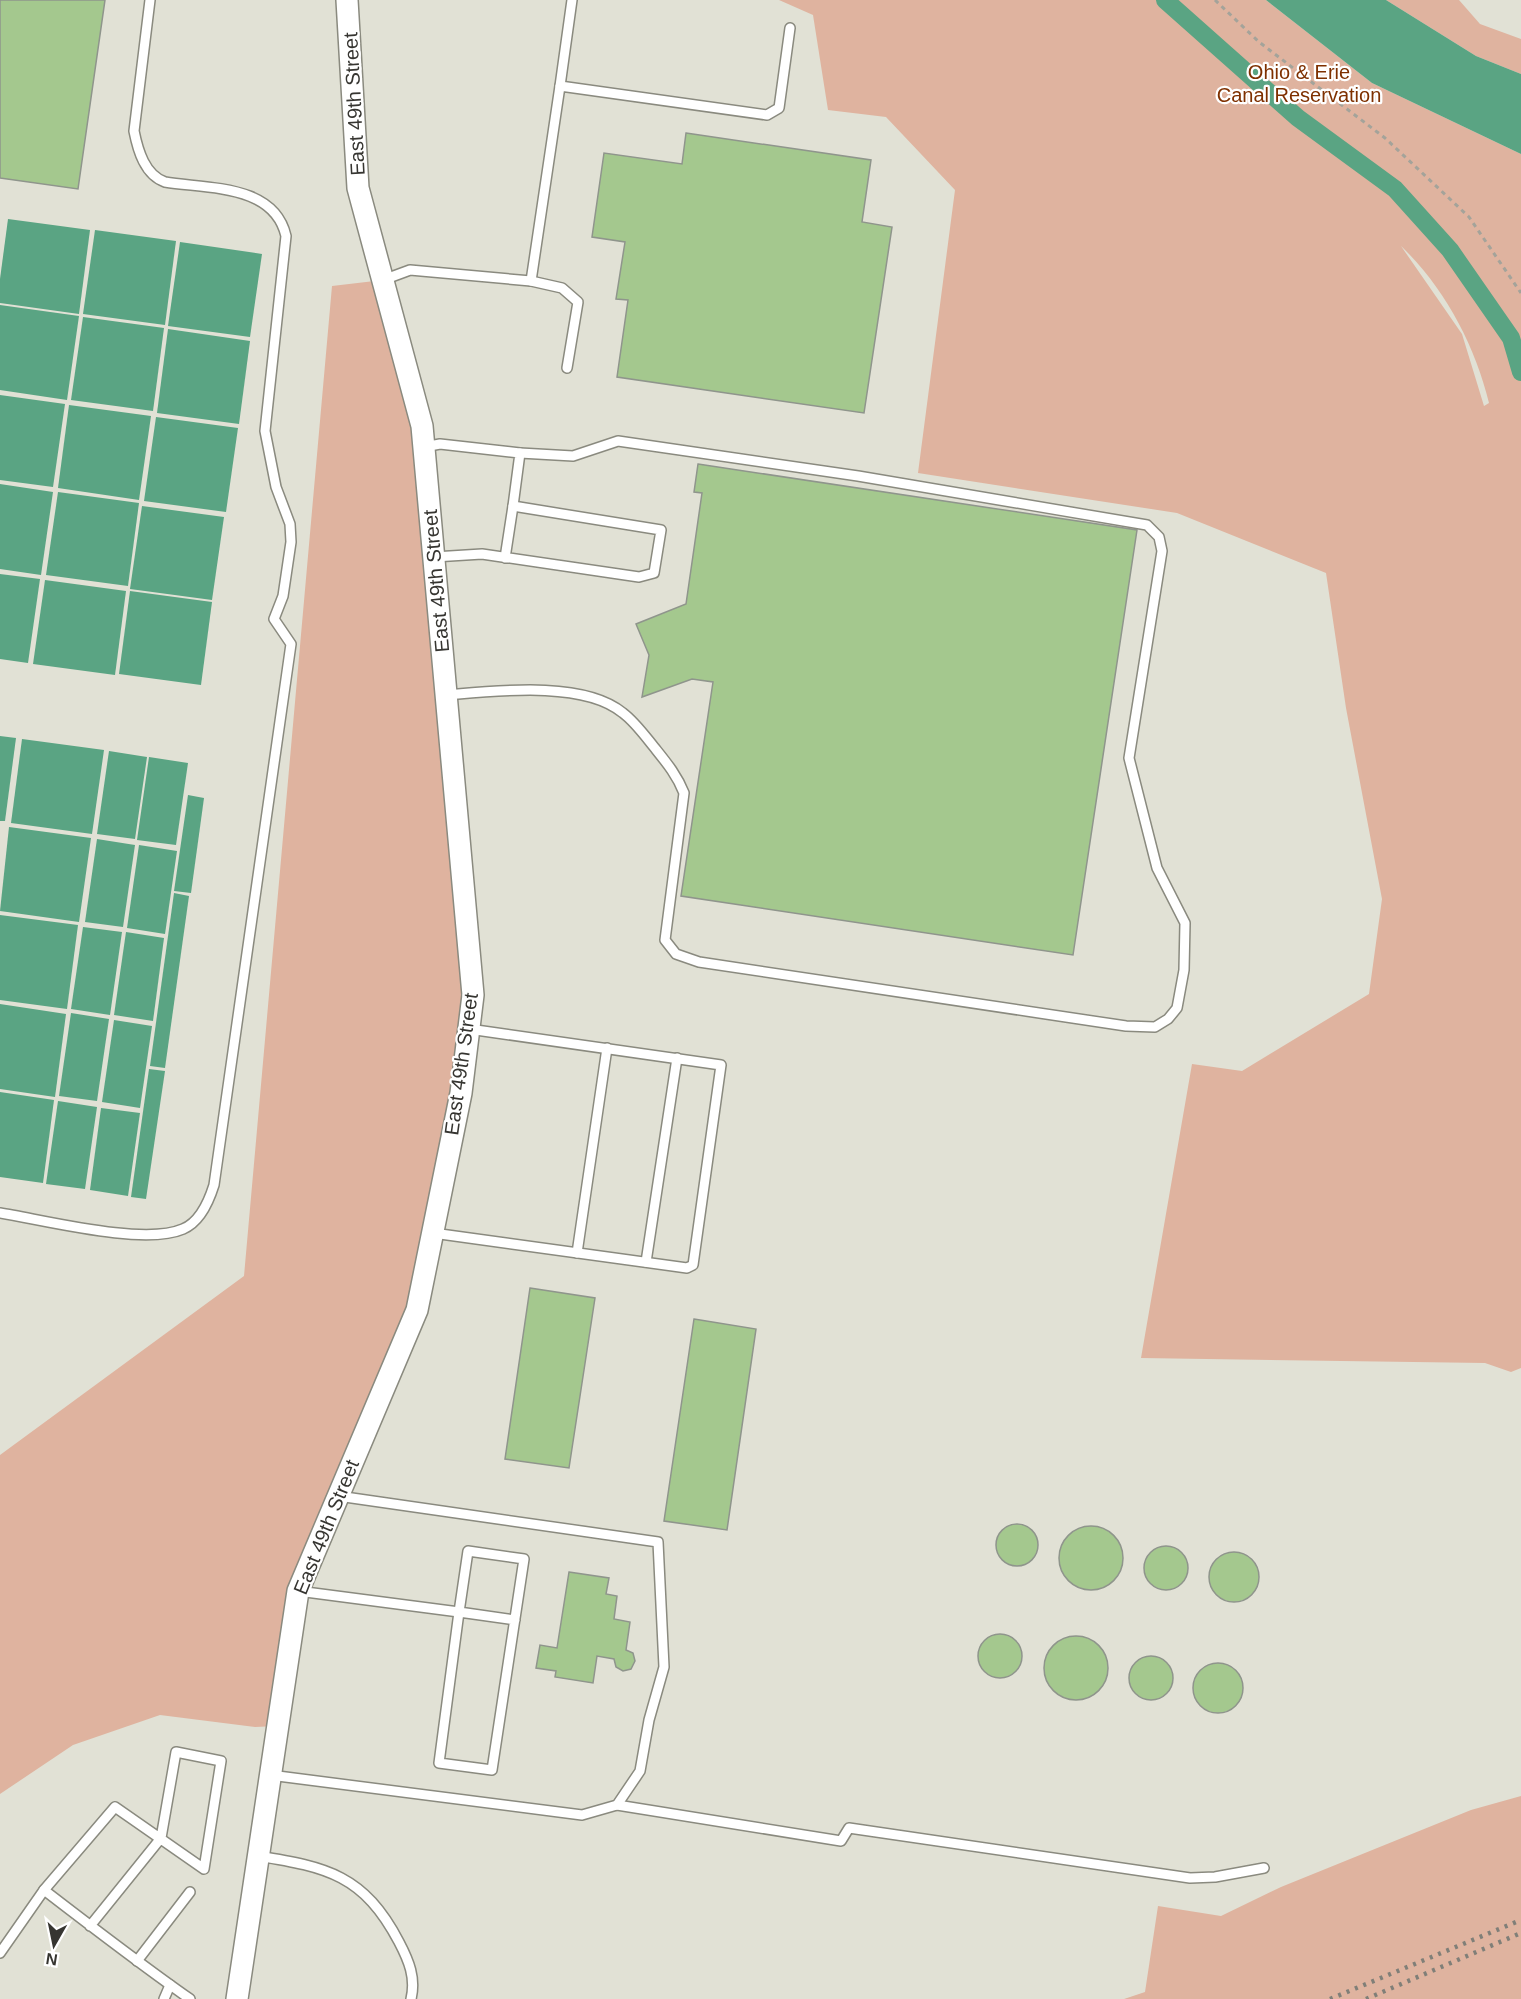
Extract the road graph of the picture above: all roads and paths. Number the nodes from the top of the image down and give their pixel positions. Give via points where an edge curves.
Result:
1 (150, 0) edge
2 (347, 0) edge
3 (572, 0) edge
4 (1215, 0) edge
5 (790, 28) dead end
6 (560, 86) junction
7 (383, 280) junction
8 (531, 281) junction
9 (1521, 293) edge
10 (567, 368) dead end
11 (424, 447) junction
12 (520, 453) junction
13 (513, 506) junction
14 (434, 557) junction
15 (505, 558) junction
16 (446, 695) junction
17 (469, 1029) junction
18 (607, 1048) junction
19 (677, 1058) junction
20 (0, 1213) edge
21 (433, 1233) junction
22 (577, 1253) junction
23 (646, 1262) junction
24 (338, 1496) junction
25 (298, 1591) junction
26 (459, 1612) junction
27 (515, 1620) junction
28 (270, 1775) junction
29 (617, 1805) junction
30 (161, 1838) junction
31 (258, 1856) junction
32 (1264, 1868) dead end
33 (44, 1890) junction
34 (190, 1892) dead end
35 (90, 1926) junction
36 (0, 1953) edge
37 (137, 1962) junction
38 (170, 1985) junction
39 (164, 1999) edge
40 (190, 1999) edge
41 (237, 1999) edge
42 (411, 1999) edge

1 - 20 lane via 134,131 148,170 165,182 259,199 273,209 286,236 265,431 276,487 290,524 291,542 283,596 274,619 291,644 214,1185 208,1205 184,1229 142,1236
2 - 7 street, East 49th Street via 358,188
3 - 6 lane
4 - 9 path via 1259,42 1385,138 1460,209
5 - 6 lane via 779,108 767,115
6 - 8 lane
7 - 8 lane via 410,270
7 - 11 street, East 49th Street via 422,426
8 - 10 lane via 562,288 578,302
11 - 12 lane via 440,444
11 - 14 street, East 49th Street
12 - 13 lane
12 - 16 lane via 573,456 618,441 858,476 1147,525 1159,537 1162,551 1129,758 1157,868 1185,924 1184,970 1177,1008 1155,1027 1126,1026 699,962 676,954 665,940 684,794 678,777 649,741 623,712 602,700 576,694 540,690
13 - 15 lane
13 - 15 lane via 661,530 654,573 639,577
14 - 15 lane
14 - 16 street, East 49th Street
16 - 17 street, East 49th Street via 473,995
17 - 18 lane
17 - 21 street, East 49th Street
18 - 19 lane
18 - 22 lane
19 - 23 lane
19 - 23 lane via 722,1067 693,1265 687,1268
21 - 22 lane
21 - 24 street, East 49th Street via 417,1310
22 - 23 lane
24 - 25 street, East 49th Street
24 - 29 lane via 658,1542 664,1667 640,1771
25 - 26 lane
25 - 28 street, East 49th Street
26 - 27 lane
26 - 27 lane via 468,1551 524,1559
26 - 27 lane via 439,1762 492,1770
28 - 29 lane via 582,1815
28 - 31 street, East 49th Street
29 - 32 lane via 841,1841 849,1828 1190,1878
30 - 30 lane via 204,1869 221,1761 176,1752
30 - 33 lane via 116,1807
30 - 35 lane
31 - 41 street, East 49th Street
31 - 42 lane via 312,1864 353,1883 387,1920 408,1959 414,1986
33 - 35 lane
33 - 36 lane
34 - 37 lane
35 - 37 lane
37 - 38 lane
38 - 39 lane
38 - 40 lane

